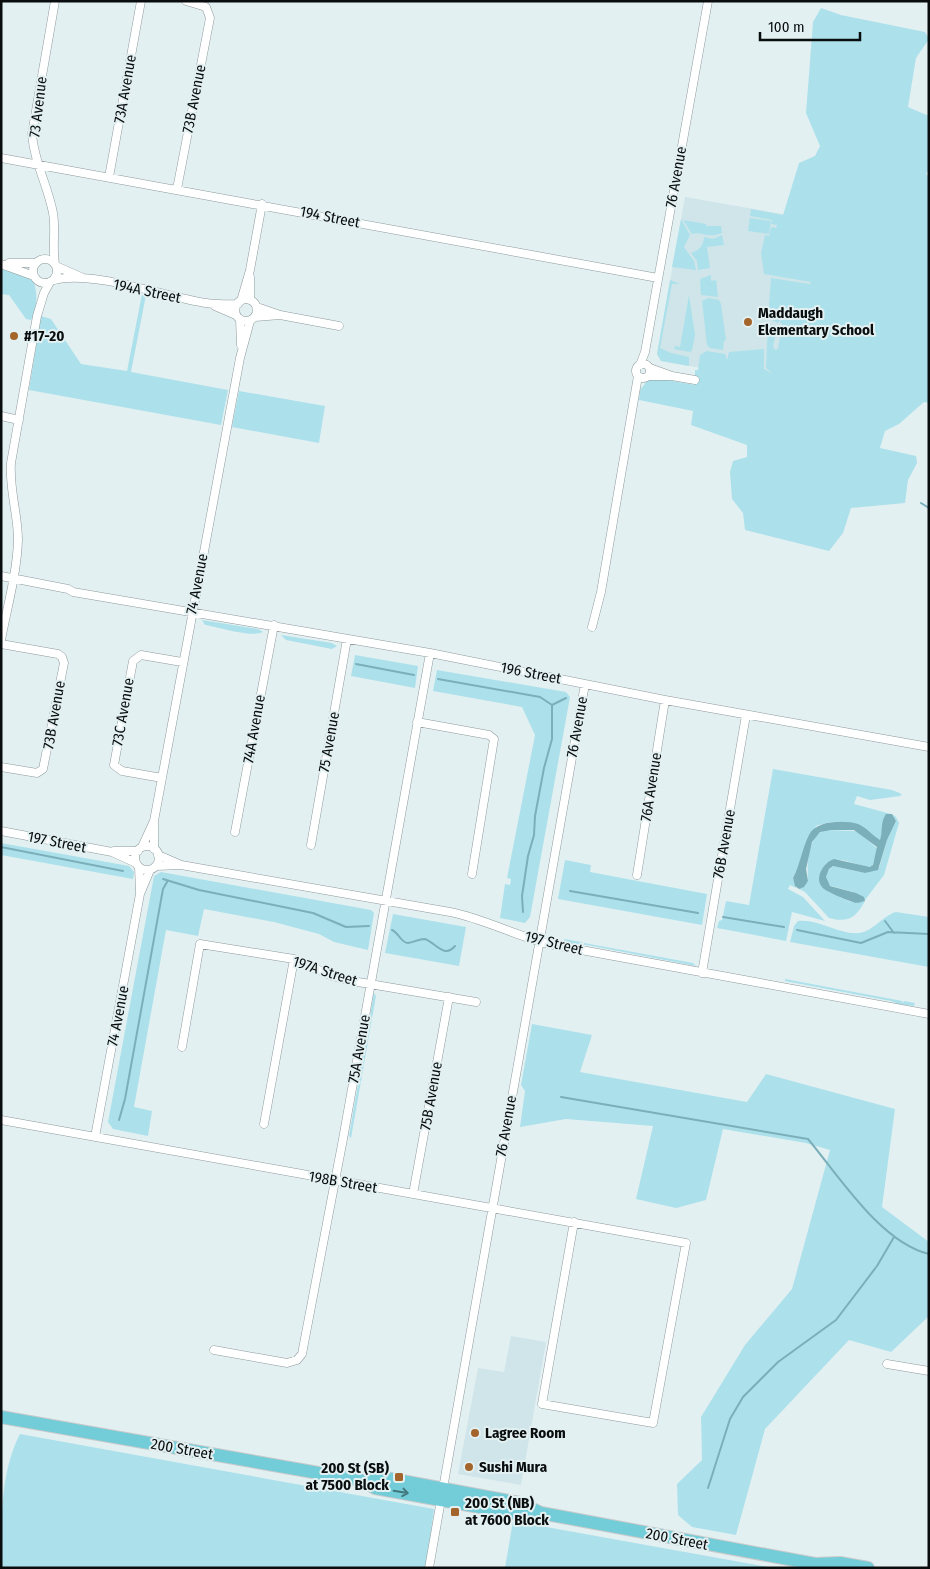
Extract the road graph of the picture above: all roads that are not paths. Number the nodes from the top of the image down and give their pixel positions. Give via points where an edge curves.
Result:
1 (55, 1) edge
2 (141, 1) edge
3 (186, 1) edge
4 (708, 1) edge
5 (1, 158) edge
6 (38, 164) junction
7 (109, 177) junction
8 (177, 189) junction
9 (262, 204) junction
10 (52, 241) junction
11 (38, 262) junction
12 (1, 263) edge
13 (56, 265) junction
14 (250, 270) junction
15 (35, 278) junction
16 (85, 278) junction
17 (658, 278) junction
18 (52, 281) junction
19 (250, 300) junction
20 (239, 303) junction
21 (208, 304) junction
22 (257, 306) junction
23 (280, 315) junction
24 (37, 316) junction
25 (238, 317) junction
26 (253, 319) junction
27 (339, 326) dead end
28 (242, 348) junction
29 (644, 372) junction
30 (695, 380) dead end
31 (1, 416) edge
32 (19, 420) junction
33 (1, 576) edge
34 (12, 578) junction
35 (192, 612) junction
36 (274, 625) junction
37 (592, 627) dead end
38 (347, 639) junction
39 (1, 640) edge
40 (1, 644) edge
41 (430, 653) junction
42 (182, 662) junction
43 (584, 684) junction
44 (665, 700) junction
45 (746, 715) junction
46 (417, 722) junction
47 (929, 747) edge
48 (1, 767) edge
49 (162, 778) junction
50 (154, 821) junction
51 (1, 831) edge
52 (235, 832) dead end
53 (311, 845) dead end
54 (140, 849) junction
55 (112, 852) junction
56 (156, 852) junction
57 (137, 865) junction
58 (181, 865) junction
59 (153, 868) junction
60 (472, 874) dead end
61 (637, 875) dead end
62 (140, 894) junction
63 (386, 902) junction
64 (539, 942) junction
65 (294, 960) junction
66 (702, 973) junction
67 (370, 984) junction
68 (449, 997) junction
69 (476, 1002) dead end
70 (929, 1014) edge
71 (182, 1047) dead end
72 (1, 1120) edge
73 (264, 1124) dead end
74 (95, 1137) junction
75 (334, 1180) junction
76 (413, 1194) junction
77 (492, 1209) junction
78 (574, 1222) junction
79 (214, 1350) dead end
80 (888, 1364) dead end
81 (929, 1371) edge
82 (1, 1417) edge
83 (442, 1494) junction
84 (819, 1566) edge
85 (429, 1568) edge
86 (868, 1568) edge

1 - 6 street, 73 Avenue via 32,124
2 - 7 street, 73A Avenue
3 - 8 street, 73B Avenue via 208,9 209,20
4 - 17 street, 76 Avenue
5 - 6 street, 194 Street
6 - 7 street, 194 Street
6 - 10 street, 73 Avenue via 53,211
7 - 8 street, 194 Street
8 - 9 street, 194 Street
9 - 14 street
9 - 17 street, 194 Street
10 - 11 street, 73 Avenue
10 - 13 street, 73 Avenue
11 - 12 street
11 - 13 street via 46,259
11 - 15 street via 33,269
12 - 15 street
13 - 16 street, 194A Street
13 - 18 street via 57,274
14 - 19 street
14 - 20 street
15 - 18 street via 43,283
15 - 24 street via 39,295
16 - 18 street, 194A Street
16 - 21 street, 194A Street
17 - 29 street, 76 Avenue
18 - 24 street via 44,293
19 - 20 street, 194A Street
19 - 22 street
20 - 21 street, 194A Street
20 - 25 street, 74 Avenue
21 - 25 street, 194A Street
22 - 23 street
22 - 26 street, 74 Avenue
23 - 26 street
23 - 27 street
24 - 32 street
25 - 26 street, 194A Street
25 - 28 street, 74 Avenue
26 - 28 street, 74 Avenue
28 - 35 street, 74 Avenue
29 - 30 street
29 - 37 street, 76 Avenue via 637,390
31 - 32 street
32 - 34 street via 7,487 17,534
33 - 34 street
34 - 35 street, 196 Street
34 - 39 street
35 - 36 street, 196 Street
35 - 42 street, 74 Avenue
36 - 38 street, 196 Street
36 - 52 street, 74A Avenue
38 - 41 street, 196 Street
38 - 53 street, 75 Avenue
40 - 48 street, 73B Avenue via 54,653 62,658 63,668 45,766 41,772
41 - 43 street, 196 Street
41 - 46 street, 75A Avenue
42 - 49 street, 74 Avenue
42 - 49 street, 73C Avenue via 141,656 133,661 114,765 122,771
43 - 44 street, 196 Street
43 - 64 street, 76 Avenue
44 - 45 street, 196 Street
44 - 61 street, 76A Avenue
45 - 47 street, 196 Street
45 - 66 street, 76B Avenue
46 - 60 street via 493,737
46 - 63 street, 75A Avenue
49 - 50 street, 74 Avenue
50 - 54 street, 74 Avenue
50 - 56 street, 74 Avenue
51 - 55 street, 197 Street
54 - 55 street, 197 Street
54 - 56 street, 197 Street
54 - 57 street, 74 Avenue
55 - 57 street, 197 Street
56 - 58 street, 197 Street
56 - 59 street, 74 Avenue
57 - 59 street, 197 Street
57 - 62 street, 74 Avenue
58 - 59 street, 197 Street
58 - 63 street, 197 Street
59 - 62 street, 74 Avenue
62 - 74 street, 74 Avenue
63 - 64 street, 197 Street via 470,916
63 - 67 street, 75A Avenue
64 - 66 street, 197 Street
64 - 77 street, 76 Avenue
65 - 67 street, 197A Street via 332,976
65 - 71 street, 197A Street via 200,944
65 - 73 street
66 - 70 street, 197 Street
67 - 68 street, 197A Street
67 - 75 street, 75A Avenue
68 - 69 street, 197A Street
68 - 76 street, 75B Avenue
72 - 74 street, 198B Street
74 - 75 street, 198B Street
75 - 76 street, 198B Street
75 - 79 street, 75A Avenue via 301,1356 287,1363
76 - 77 street, 198B Street
77 - 78 street, 198B Street
77 - 83 street, 76 Avenue
78 - 78 street, 198B Street via 686,1243 653,1423 542,1404
80 - 81 street
82 - 83 main road, 200 Street via 364,1481 375,1476
83 - 84 main road, 200 Street via 520,1503 540,1513
83 - 85 street, 76 Avenue
84 - 86 main road, 200 Street via 840,1563

